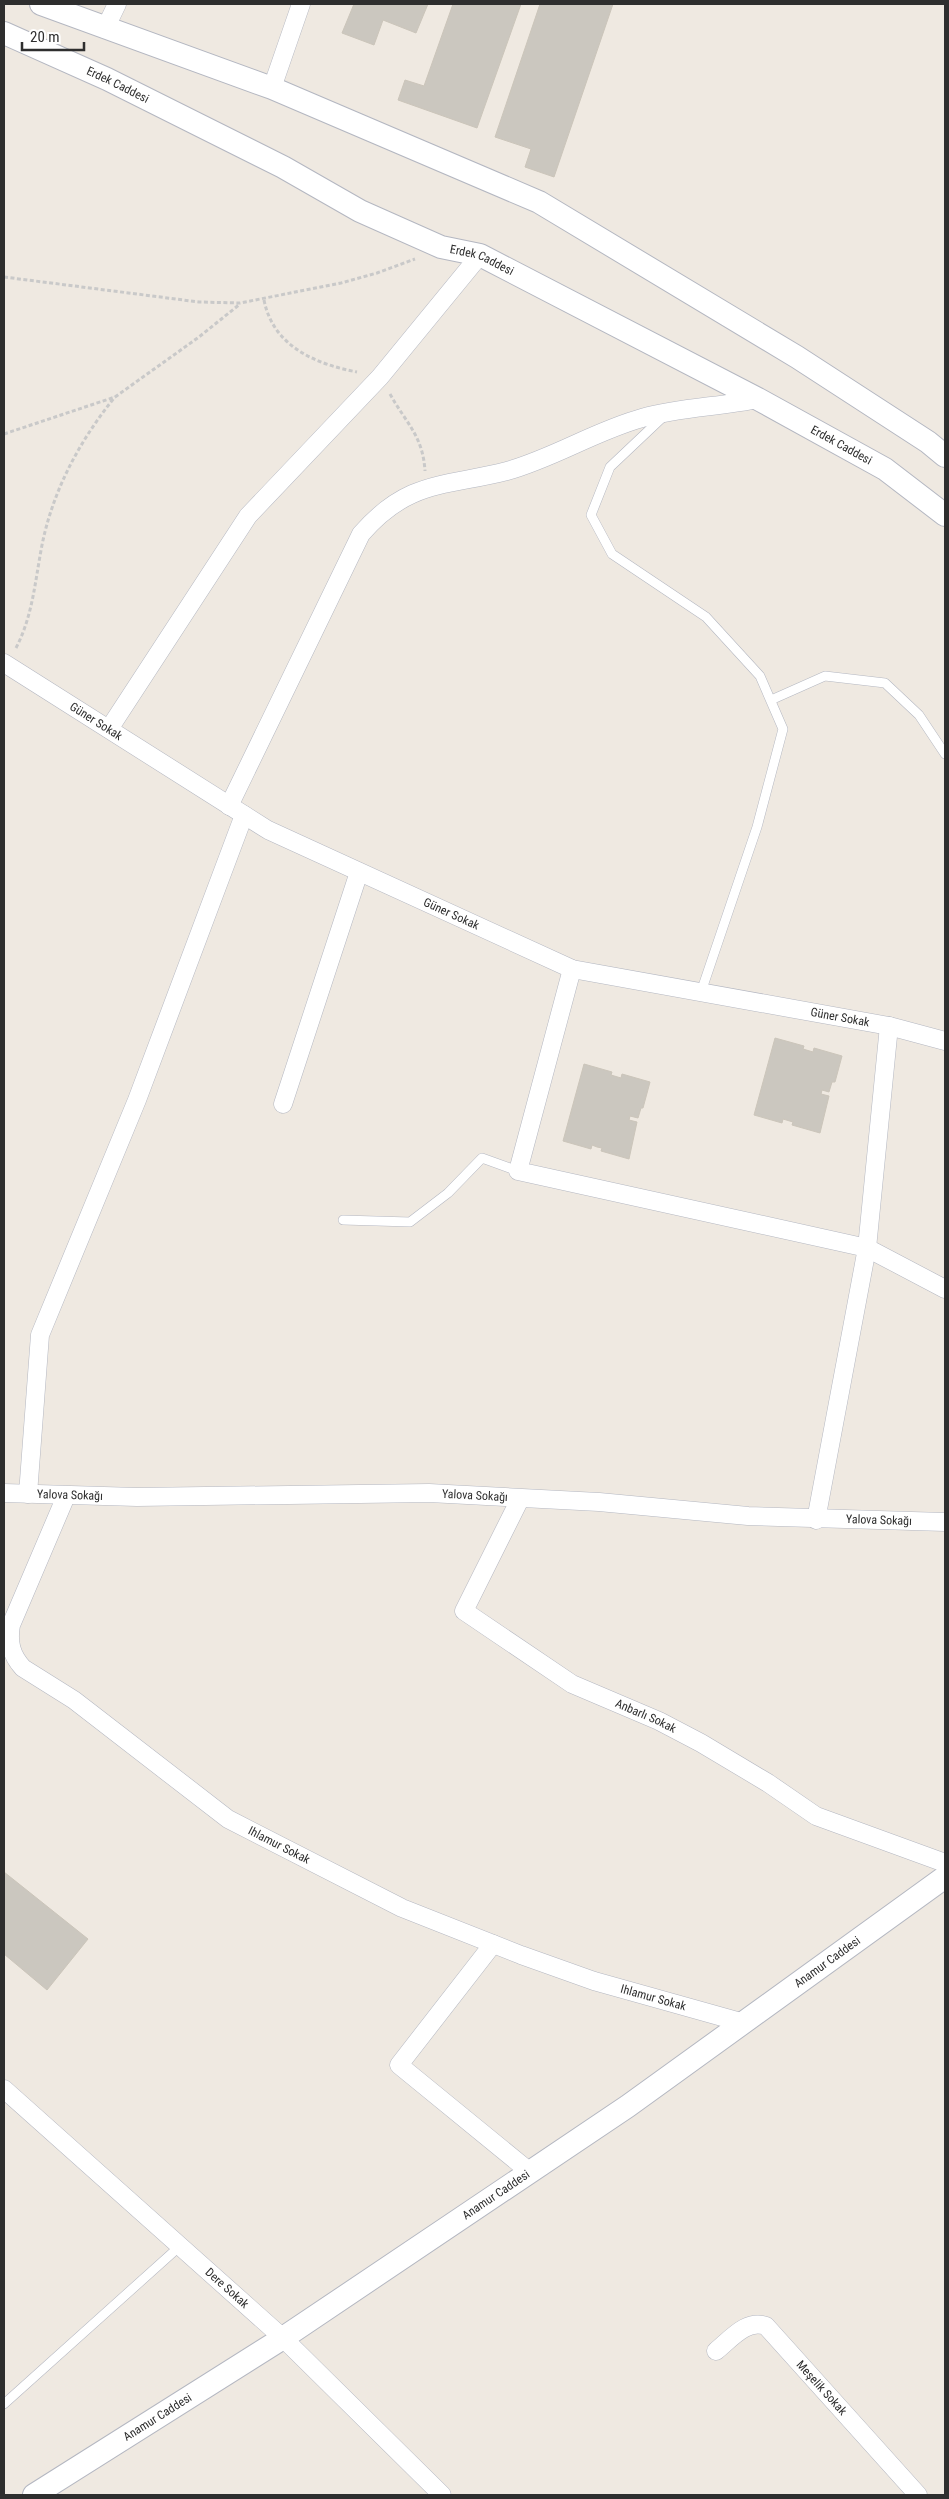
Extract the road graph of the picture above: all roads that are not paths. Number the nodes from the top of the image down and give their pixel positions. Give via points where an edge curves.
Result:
1 (41, 4) edge
2 (117, 4) edge
3 (302, 4) edge
4 (105, 29) junction
5 (4, 32) edge
6 (272, 88) junction
7 (480, 254) junction
8 (758, 399) junction
9 (669, 412) junction
10 (945, 456) edge
11 (945, 515) edge
12 (5, 664) edge
13 (771, 700) junction
14 (109, 728) junction
15 (945, 754) edge
16 (229, 806) junction
17 (244, 815) junction
18 (359, 872) junction
19 (572, 969) junction
20 (701, 992) junction
21 (889, 1026) junction
22 (945, 1041) edge
23 (283, 1104) dead end
24 (518, 1171) junction
25 (343, 1220) dead end
26 (867, 1248) junction
27 (945, 1289) edge
28 (4, 1492) edge
29 (28, 1494) junction
30 (66, 1496) junction
31 (520, 1499) junction
32 (816, 1520) junction
33 (945, 1522) edge
34 (945, 1863) edge
35 (945, 1877) edge
36 (493, 1944) junction
37 (744, 2022) junction
38 (4, 2089) edge
39 (530, 2172) junction
40 (180, 2246) junction
41 (283, 2338) junction
42 (716, 2351) dead end
43 (4, 2404) edge
44 (34, 2495) edge
45 (442, 2495) edge
46 (918, 2495) edge

1 - 4 street
2 - 4 street
3 - 6 street
4 - 6 street
5 - 7 street, Erdek Caddesi via 107,79 283,167 360,211 441,247
6 - 10 street via 539,202 797,357
7 - 8 street, Erdek Caddesi
7 - 14 street via 380,377 248,516
8 - 9 street
8 - 11 street, Erdek Caddesi via 885,469
9 - 13 lane via 610,467 591,516 612,554 706,617 760,676
9 - 16 street via 619,425 507,471 423,488 385,509 361,534
12 - 14 street, Güner Sokak
13 - 15 lane via 825,676 885,683 920,715
13 - 20 lane via 783,729 757,827
14 - 16 street, Güner Sokak
16 - 17 street, Güner Sokak
17 - 18 street, Güner Sokak via 268,830
17 - 29 street via 137,1100 40,1335
18 - 19 street, Güner Sokak
18 - 23 street
19 - 20 street, Güner Sokak
19 - 24 street
20 - 21 street, Güner Sokak
21 - 22 street, Güner Sokak
21 - 26 street
24 - 25 lane via 482,1158 448,1193 410,1222
24 - 26 street
26 - 27 street
26 - 32 street
28 - 29 street, Yalova Sokağı
29 - 30 street, Yalova Sokağı
30 - 31 street, Yalova Sokağı via 283,1497 429,1493
30 - 36 street, Ihlamur Sokak via 11,1625 10,1644 23,1668 74,1700 228,1819 402,1908
31 - 32 street, Yalova Sokağı via 599,1502
31 - 34 street, Anbarlı Sokak via 464,1611 572,1684 651,1717 701,1743 816,1816
32 - 33 street, Yalova Sokağı
35 - 37 street, Anamur Caddesi
36 - 37 street, Ihlamur Sokak via 604,1983
36 - 39 street via 399,2065
37 - 39 street, Anamur Caddesi
38 - 40 street, Dere Sokak
39 - 41 street, Anamur Caddesi
40 - 41 street, Dere Sokak
40 - 43 lane
41 - 44 street, Anamur Caddesi
41 - 45 street, Dere Sokak
42 - 46 street, Meşelik Sokak via 745,2327 766,2326

